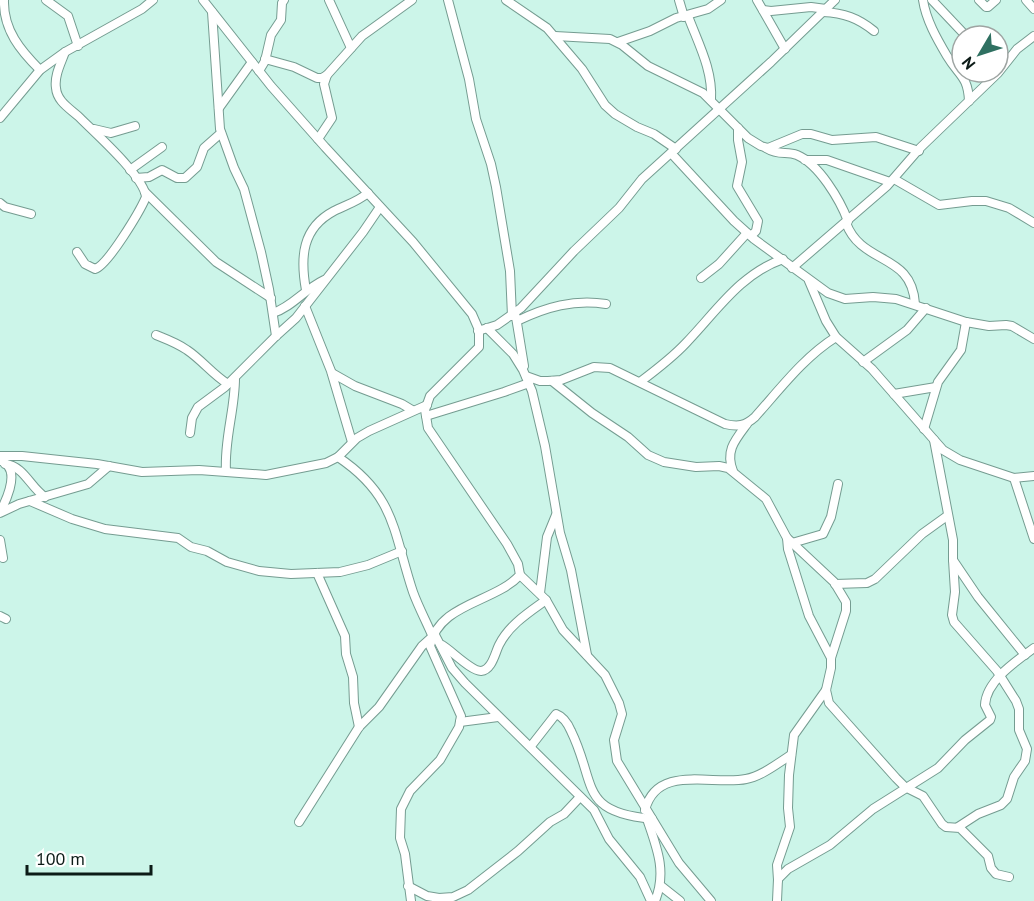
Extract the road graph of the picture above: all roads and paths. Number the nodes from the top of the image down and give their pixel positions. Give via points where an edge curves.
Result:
1 (4, 0) edge
2 (46, 0) edge
3 (153, 0) edge
4 (203, 0) edge
5 (284, 0) edge
6 (329, 0) edge
7 (412, 0) edge
8 (448, 0) edge
9 (506, 0) edge
10 (679, 0) edge
11 (721, 0) edge
12 (749, 0) edge
13 (835, 0) edge
14 (923, 0) edge
15 (932, 0) edge
16 (979, 0) edge
17 (996, 0) edge
18 (1026, 0) edge
19 (760, 4) edge
20 (1034, 9) edge
21 (824, 11) junction
22 (212, 12) junction
23 (686, 16) junction
24 (955, 24) edge
25 (874, 31) dead end
26 (555, 36) junction
27 (1034, 36) edge
28 (618, 42) junction
29 (78, 46) junction
30 (351, 48) junction
31 (785, 49) junction
32 (65, 52) junction
33 (1010, 56) edge
34 (265, 58) junction
35 (950, 59) edge
36 (252, 62) junction
37 (40, 70) junction
38 (260, 71) junction
39 (327, 75) junction
40 (967, 84) edge
41 (984, 84) edge
42 (711, 100) junction
43 (969, 101) junction
44 (219, 108) junction
45 (720, 108) junction
46 (0, 118) edge
47 (135, 126) dead end
48 (91, 128) junction
49 (738, 128) junction
50 (221, 132) junction
51 (318, 139) junction
52 (162, 147) dead end
53 (766, 148) junction
54 (918, 151) junction
55 (673, 152) junction
56 (805, 160) junction
57 (130, 170) junction
58 (136, 177) junction
59 (892, 181) junction
60 (145, 192) junction
61 (368, 194) junction
62 (0, 203) edge
63 (381, 207) junction
64 (31, 214) dead end
65 (847, 222) junction
66 (1034, 223) edge
67 (749, 234) junction
68 (77, 252) dead end
69 (783, 260) junction
70 (792, 268) junction
71 (701, 278) dead end
72 (326, 279) junction
73 (809, 281) junction
74 (306, 290) junction
75 (271, 298) junction
76 (606, 304) dead end
77 (915, 304) junction
78 (305, 306) junction
79 (926, 308) junction
80 (273, 313) junction
81 (515, 316) junction
82 (296, 318) junction
83 (966, 322) junction
84 (483, 330) junction
85 (315, 331) junction
86 (156, 335) dead end
87 (276, 336) junction
88 (836, 337) junction
89 (1034, 339) edge
90 (863, 362) junction
91 (332, 373) junction
92 (526, 377) junction
93 (232, 381) junction
94 (552, 381) junction
95 (640, 382) junction
96 (936, 387) junction
97 (894, 394) junction
98 (427, 405) junction
99 (412, 410) junction
100 (426, 416) junction
101 (747, 424) junction
102 (924, 429) junction
103 (190, 433) dead end
104 (933, 440) junction
105 (352, 442) junction
106 (338, 457) junction
107 (2, 460) edge
108 (109, 466) junction
109 (226, 471) junction
110 (734, 472) junction
111 (1034, 476) edge
112 (1014, 478) junction
113 (838, 484) dead end
114 (45, 497) junction
115 (30, 501) junction
116 (557, 512) junction
117 (0, 513) edge
118 (947, 516) junction
119 (1034, 539) edge
120 (0, 540) edge
121 (790, 540) junction
122 (402, 551) junction
123 (3, 558) dead end
124 (953, 560) junction
125 (317, 573) junction
126 (520, 575) junction
127 (836, 584) junction
128 (543, 597) junction
129 (433, 635) junction
130 (441, 645) junction
131 (1034, 648) edge
132 (587, 655) junction
133 (1025, 655) junction
134 (831, 658) junction
135 (1000, 676) junction
136 (826, 690) junction
137 (498, 717) junction
138 (460, 722) junction
139 (359, 727) junction
140 (531, 746) junction
141 (791, 755) junction
142 (896, 778) junction
143 (905, 787) junction
144 (893, 795) junction
145 (580, 797) junction
146 (648, 816) junction
147 (299, 822) dead end
148 (958, 827) junction
149 (1009, 877) dead end
150 (778, 880) junction
151 (408, 886) junction
152 (661, 886) junction
153 (656, 900) edge
154 (411, 901) edge
155 (680, 901) edge
156 (711, 901) edge
157 (777, 901) edge

1 - 37 street via 4,15 14,40
2 - 29 street via 68,16
3 - 29 street
4 - 22 street
5 - 34 street via 281,20
6 - 30 street
7 - 30 street
8 - 81 street via 496,187
9 - 26 street
10 - 23 street
11 - 23 street
12 - 19 street
13 - 21 street
14 - 35 street via 931,27
15 - 24 street
16 - 17 street via 988,7
18 - 20 street
19 - 21 street via 771,11 811,7
19 - 31 street
21 - 25 street via 855,18
21 - 31 street
22 - 36 street
22 - 44 street
23 - 28 street
23 - 42 street via 708,69
26 - 28 street
26 - 55 street via 605,105 654,134
27 - 33 street
28 - 42 street via 648,66
29 - 32 street
30 - 39 street
31 - 45 street
32 - 37 street
32 - 48 street via 56,79 58,98
34 - 38 street
34 - 39 street via 317,78
36 - 38 street
36 - 44 street
37 - 46 street
38 - 51 street
39 - 51 street via 324,84 332,118
40 - 43 street
41 - 43 street
42 - 45 street
43 - 54 street
44 - 50 street
45 - 49 street
45 - 55 street
47 - 48 street via 111,133
48 - 57 street
49 - 53 street
49 - 67 street via 742,162 737,186 758,221 756,231
50 - 58 street via 204,148 197,167 185,178 162,170 149,177
50 - 75 street via 244,189
51 - 61 street
52 - 57 street
53 - 54 street via 811,134 832,140 876,137
53 - 56 street
54 - 59 street
55 - 67 street via 688,173
55 - 81 street via 642,179
56 - 59 street via 827,160
56 - 65 street via 821,174 843,208
57 - 58 street
58 - 60 street
59 - 65 street
59 - 66 street via 939,205 986,201 1009,208
60 - 68 street via 142,204 103,265 90,267
60 - 75 street via 216,262
61 - 63 street
61 - 74 street via 330,213 313,228 306,239
62 - 64 street
63 - 72 street
63 - 84 street
65 - 70 street
65 - 77 street via 864,248 904,273 914,290
67 - 69 street
67 - 71 street
69 - 70 street
69 - 95 street via 742,283 673,357
70 - 73 street
72 - 74 street
72 - 78 street
73 - 77 street via 844,299 873,297
73 - 88 street
74 - 80 street
75 - 80 street
76 - 81 street via 573,303
77 - 79 street
78 - 82 street
78 - 85 street
79 - 83 street
79 - 90 street via 907,330
80 - 87 street
81 - 84 street
81 - 92 street
82 - 85 street
82 - 87 street
83 - 89 street via 1012,326
83 - 96 street via 961,350
84 - 92 street via 513,354
84 - 98 street via 479,347 446,378
85 - 91 street
86 - 93 street via 188,350 211,373
87 - 93 street
88 - 90 street
88 - 101 street via 802,365
90 - 97 street
91 - 99 street
91 - 105 street
92 - 94 street
92 - 100 street via 504,392
92 - 116 street via 545,446
93 - 103 street via 198,407
93 - 109 street
94 - 95 street via 594,366 610,368
94 - 110 street via 648,455 664,462 719,466
95 - 101 street via 725,424
96 - 97 street
96 - 102 street
97 - 102 street
98 - 99 street
98 - 100 street
99 - 105 street
100 - 126 street via 428,428 507,544
101 - 110 street via 730,451
102 - 104 street
104 - 112 street via 960,460
104 - 118 street
105 - 106 street
106 - 109 street via 266,475
106 - 122 street via 362,474 381,499
107 - 108 street via 22,456
107 - 114 street via 17,467
107 - 117 street via 11,477
108 - 109 street via 142,472
108 - 114 street via 88,484
110 - 121 street via 766,500
111 - 112 street
112 - 119 street
113 - 121 street via 823,534
114 - 115 street
115 - 117 street
115 - 125 street via 105,529 178,538 227,562 259,571
116 - 128 street via 548,537
116 - 132 street
118 - 124 street
118 - 127 street via 867,584
120 - 123 street
121 - 127 street
121 - 134 street via 788,549 809,616
122 - 125 street via 368,565
122 - 129 street via 413,592
124 - 133 street
124 - 135 street via 954,622
125 - 139 street via 345,636
126 - 128 street
126 - 129 street via 506,587 443,620
127 - 134 street via 846,602 846,611
128 - 130 street via 508,630 484,670 470,666
128 - 132 street via 563,630
129 - 130 street
129 - 138 street via 430,645 458,706
129 - 139 street via 379,707
130 - 137 street via 452,668
131 - 133 street
132 - 146 street via 604,675 619,703 622,714 614,740 617,761
133 - 135 street
134 - 136 street
135 - 143 street via 986,700 990,720 938,768
135 - 148 street via 1019,709 1019,730 1027,749 1025,760 1001,805
136 - 141 street via 795,735
136 - 142 street via 829,703
137 - 138 street
137 - 140 street
138 - 151 street via 440,760 410,791 401,808 400,838
139 - 147 street
140 - 145 street
140 - 146 street via 559,715 580,748 586,776 598,799 621,815
141 - 146 street via 747,779 672,782 647,802
141 - 150 street via 790,827 777,865
142 - 143 street
142 - 144 street
143 - 144 street
143 - 148 street via 923,796 942,824
144 - 150 street
145 - 151 street via 468,890 439,898
145 - 153 street via 594,810 609,839
146 - 152 street via 661,868
146 - 156 street via 679,863
148 - 149 street via 985,852 996,874
150 - 157 street
151 - 154 street
152 - 153 street
152 - 155 street

